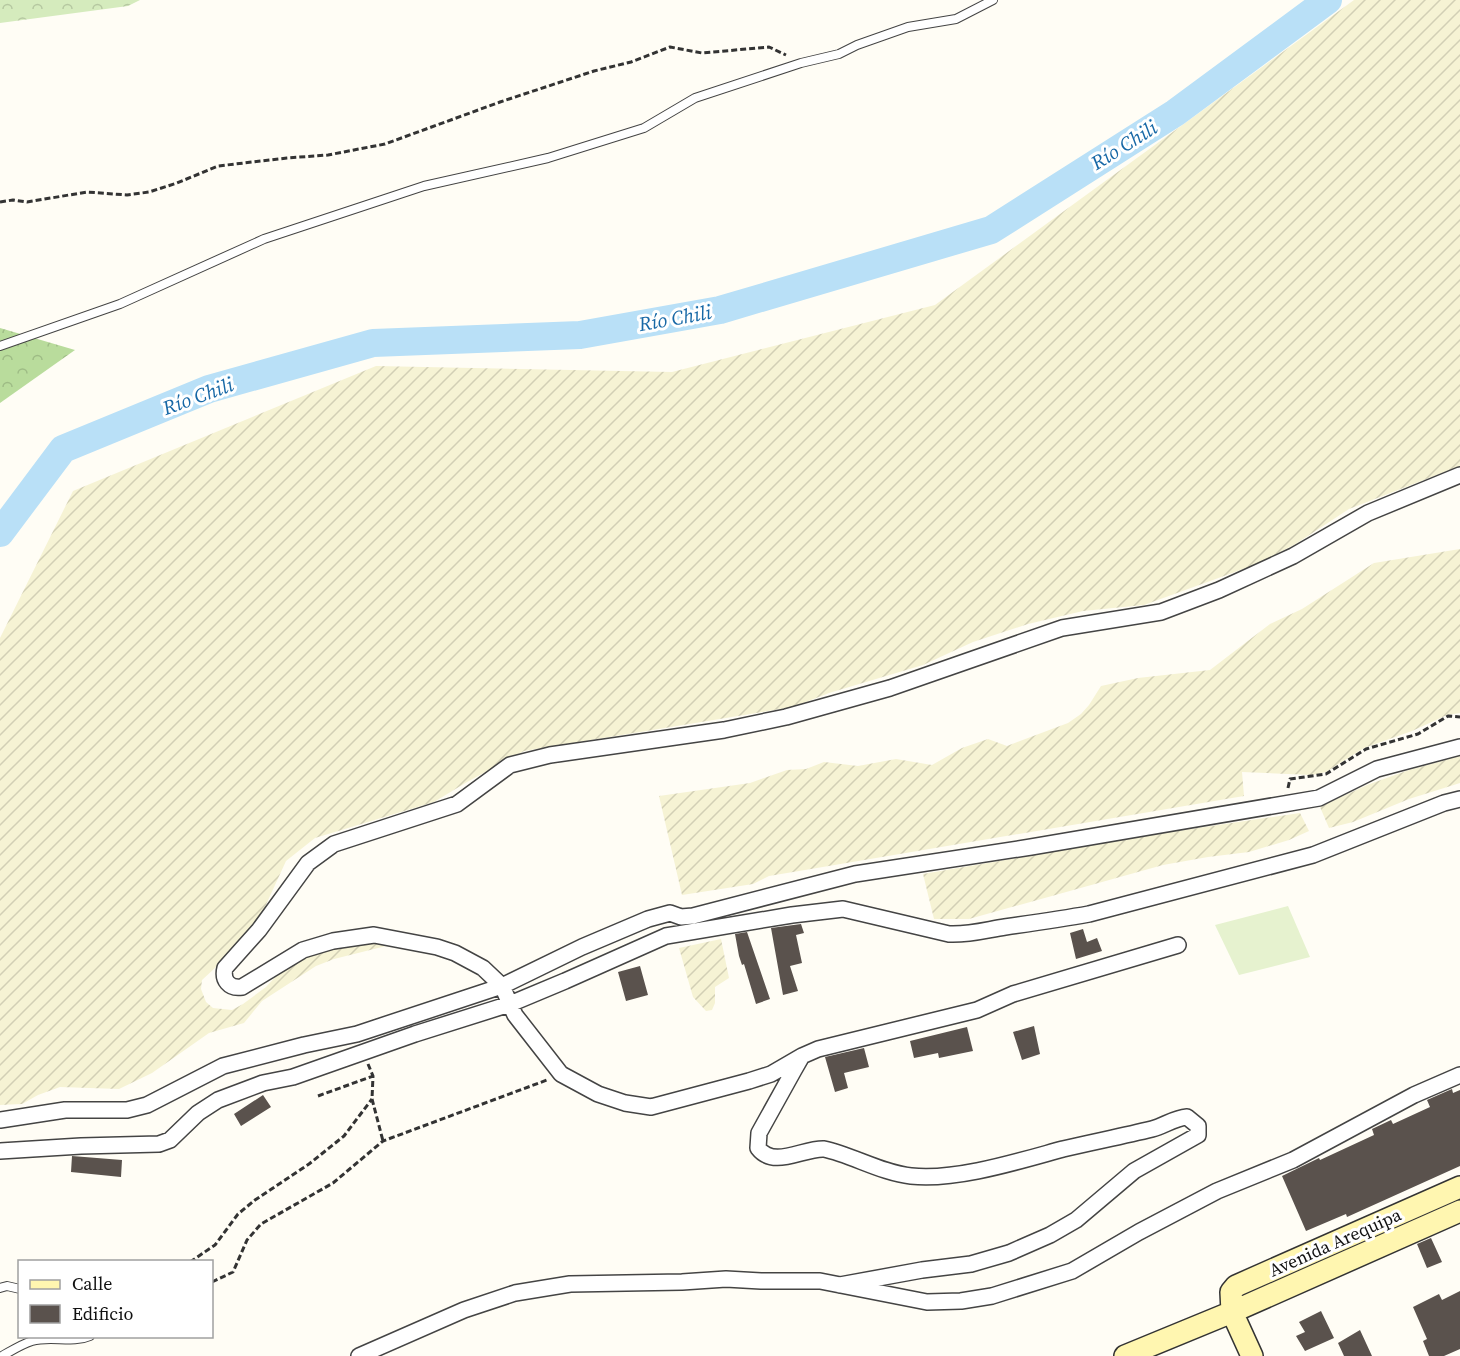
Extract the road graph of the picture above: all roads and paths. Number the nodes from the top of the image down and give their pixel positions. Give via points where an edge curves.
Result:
1 (993, 0) edge
2 (801, 63) junction
3 (0, 202) edge
4 (0, 346) edge
5 (1460, 475) edge
6 (1460, 717) edge
7 (1460, 747) edge
8 (1460, 799) edge
9 (1283, 805) junction
10 (1178, 945) dead end
11 (502, 986) junction
12 (510, 1004) junction
13 (364, 1054) junction
14 (802, 1056) junction
15 (561, 1074) junction
16 (1460, 1075) edge
17 (373, 1076) junction
18 (318, 1096) dead end
19 (372, 1100) junction
20 (0, 1120) edge
21 (383, 1141) junction
22 (0, 1151) edge
23 (1460, 1187) edge
24 (1460, 1211) edge
25 (193, 1260) edge
26 (213, 1282) edge
27 (840, 1285) junction
28 (0, 1288) edge
29 (18, 1289) edge
30 (1232, 1312) junction
31 (61, 1338) edge
32 (61, 1338) edge
33 (80, 1338) edge
34 (2, 1356) edge
35 (359, 1356) edge
36 (1125, 1356) edge
37 (1252, 1356) edge

1 - 2 lane via 956,18 909,27 839,54
2 - 3 path via 769,46 702,53 670,46 385,144 328,155 218,166 149,192 87,192 27,202
2 - 4 lane via 695,98 644,128 548,158 424,186 264,239 120,304
5 - 11 street via 1368,513 1282,561 1219,590 1161,612 1062,628 890,688 786,717 724,730 550,754 510,765 457,804 334,844 308,863 224,972 229,984 242,987 303,950 374,935 455,953 483,968
6 - 9 path via 1449,717 1418,734 1366,749 1326,774 1290,779
7 - 9 street via 1377,769 1319,798
8 - 12 street via 1313,855 1080,916 967,935 843,909 792,915 666,936
9 - 11 street via 855,874 693,916 670,913 582,947
10 - 14 street via 1013,994 977,1010
11 - 12 street
11 - 20 street via 357,1034 223,1065 137,1108 65,1110
12 - 13 street
12 - 15 street
13 - 17 path
13 - 22 street via 218,1100 170,1140 159,1144
14 - 15 street via 750,1082 651,1107 598,1094
14 - 27 street via 759,1133 758,1148 768,1156 777,1158 813,1148 824,1149 895,1173 928,1178 1024,1160 1155,1128 1177,1118 1186,1117 1198,1126 1198,1136 1134,1171 1076,1220 1050,1235 971,1264
15 - 21 path
16 - 27 street via 1414,1095 1293,1160 1217,1191 1072,1270 992,1296 961,1301 927,1302
17 - 18 path
17 - 19 path
19 - 21 path
19 - 25 path via 344,1136 255,1200 238,1214 215,1245
21 - 26 path via 333,1183 261,1224 247,1240 233,1272
23 - 30 main road, Avenida Arequipa via 1236,1286 1232,1292
24 - 30 main road, Avenida Arequipa
27 - 35 street via 726,1279 570,1284 515,1293 464,1310
28 - 29 lane
30 - 36 main road, Avenida Arequipa
30 - 37 main road
31 - 33 lane
32 - 34 lane via 33,1340

